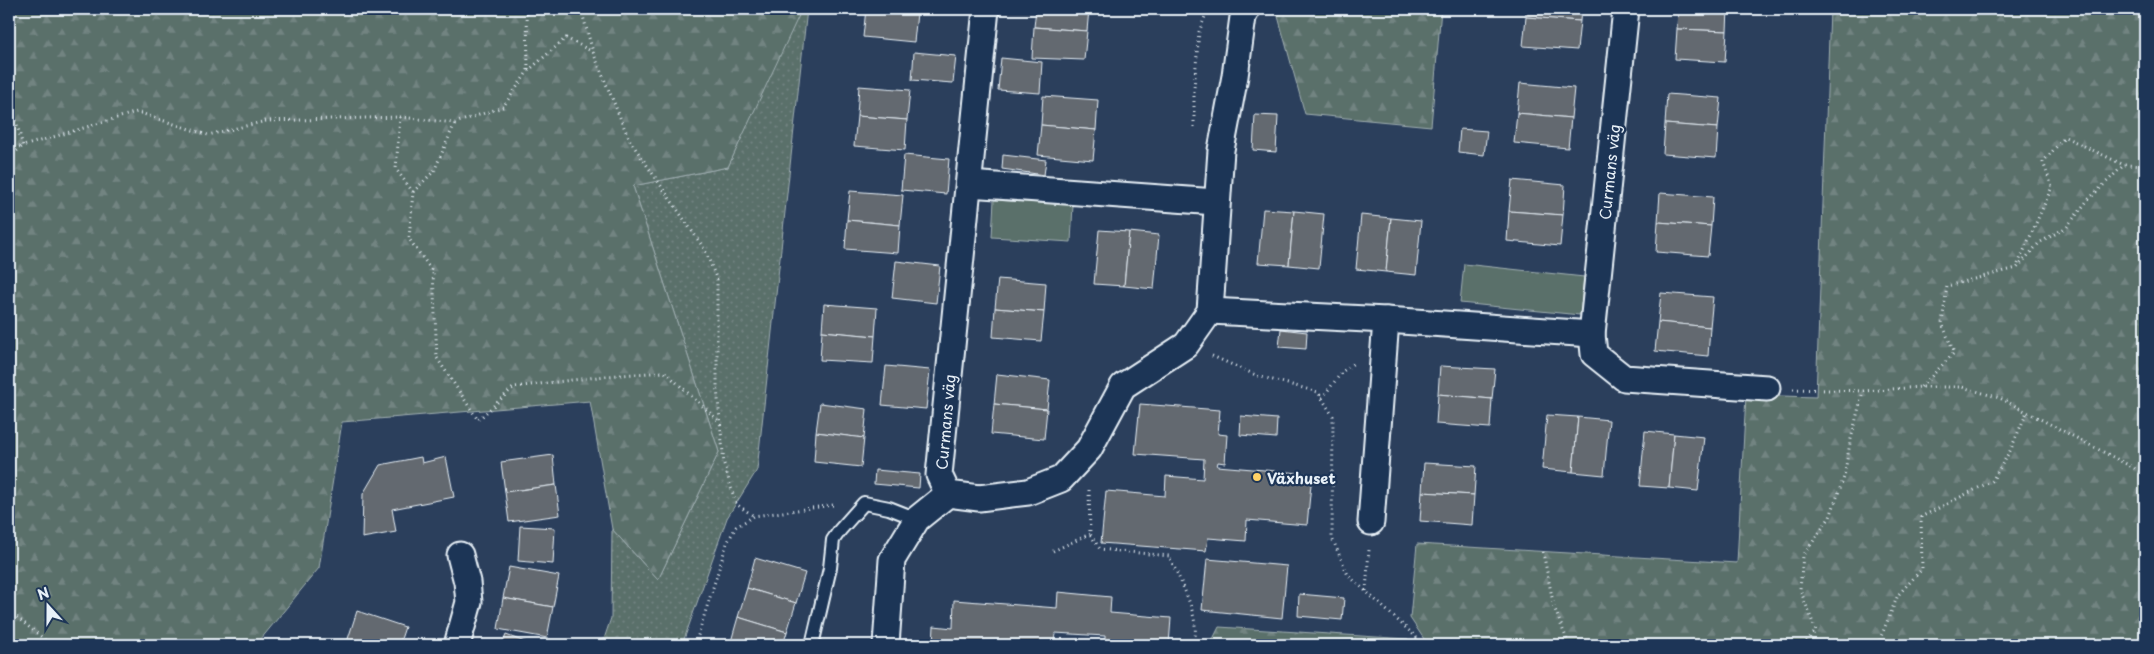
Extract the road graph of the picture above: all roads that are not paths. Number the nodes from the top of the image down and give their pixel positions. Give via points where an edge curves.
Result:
1 (986, 9) edge
2 (1247, 9) edge
3 (1626, 9) edge
4 (970, 184) junction
5 (1216, 202) junction
6 (1210, 312) junction
7 (1386, 320) junction
8 (1592, 334) junction
9 (1766, 388) road end
10 (948, 494) junction
11 (917, 519) junction
12 (1371, 522) road end
13 (460, 555) dead end
14 (457, 645) edge
15 (812, 645) edge
16 (886, 645) edge

1 - 4 street, Curmans väg
2 - 5 street via 1220,150
3 - 8 street, Curmans väg
4 - 5 street
4 - 10 street, Curmans väg via 939,475
5 - 6 street
6 - 7 street
6 - 10 street via 1186,345 1123,386 1089,449 1061,479 1028,492 979,498
7 - 8 street
7 - 12 street
8 - 9 street, Curmans väg via 1594,354 1624,378
10 - 11 street
11 - 15 lane via 864,503 840,530 833,540
11 - 16 street via 892,560
13 - 14 street via 469,602

